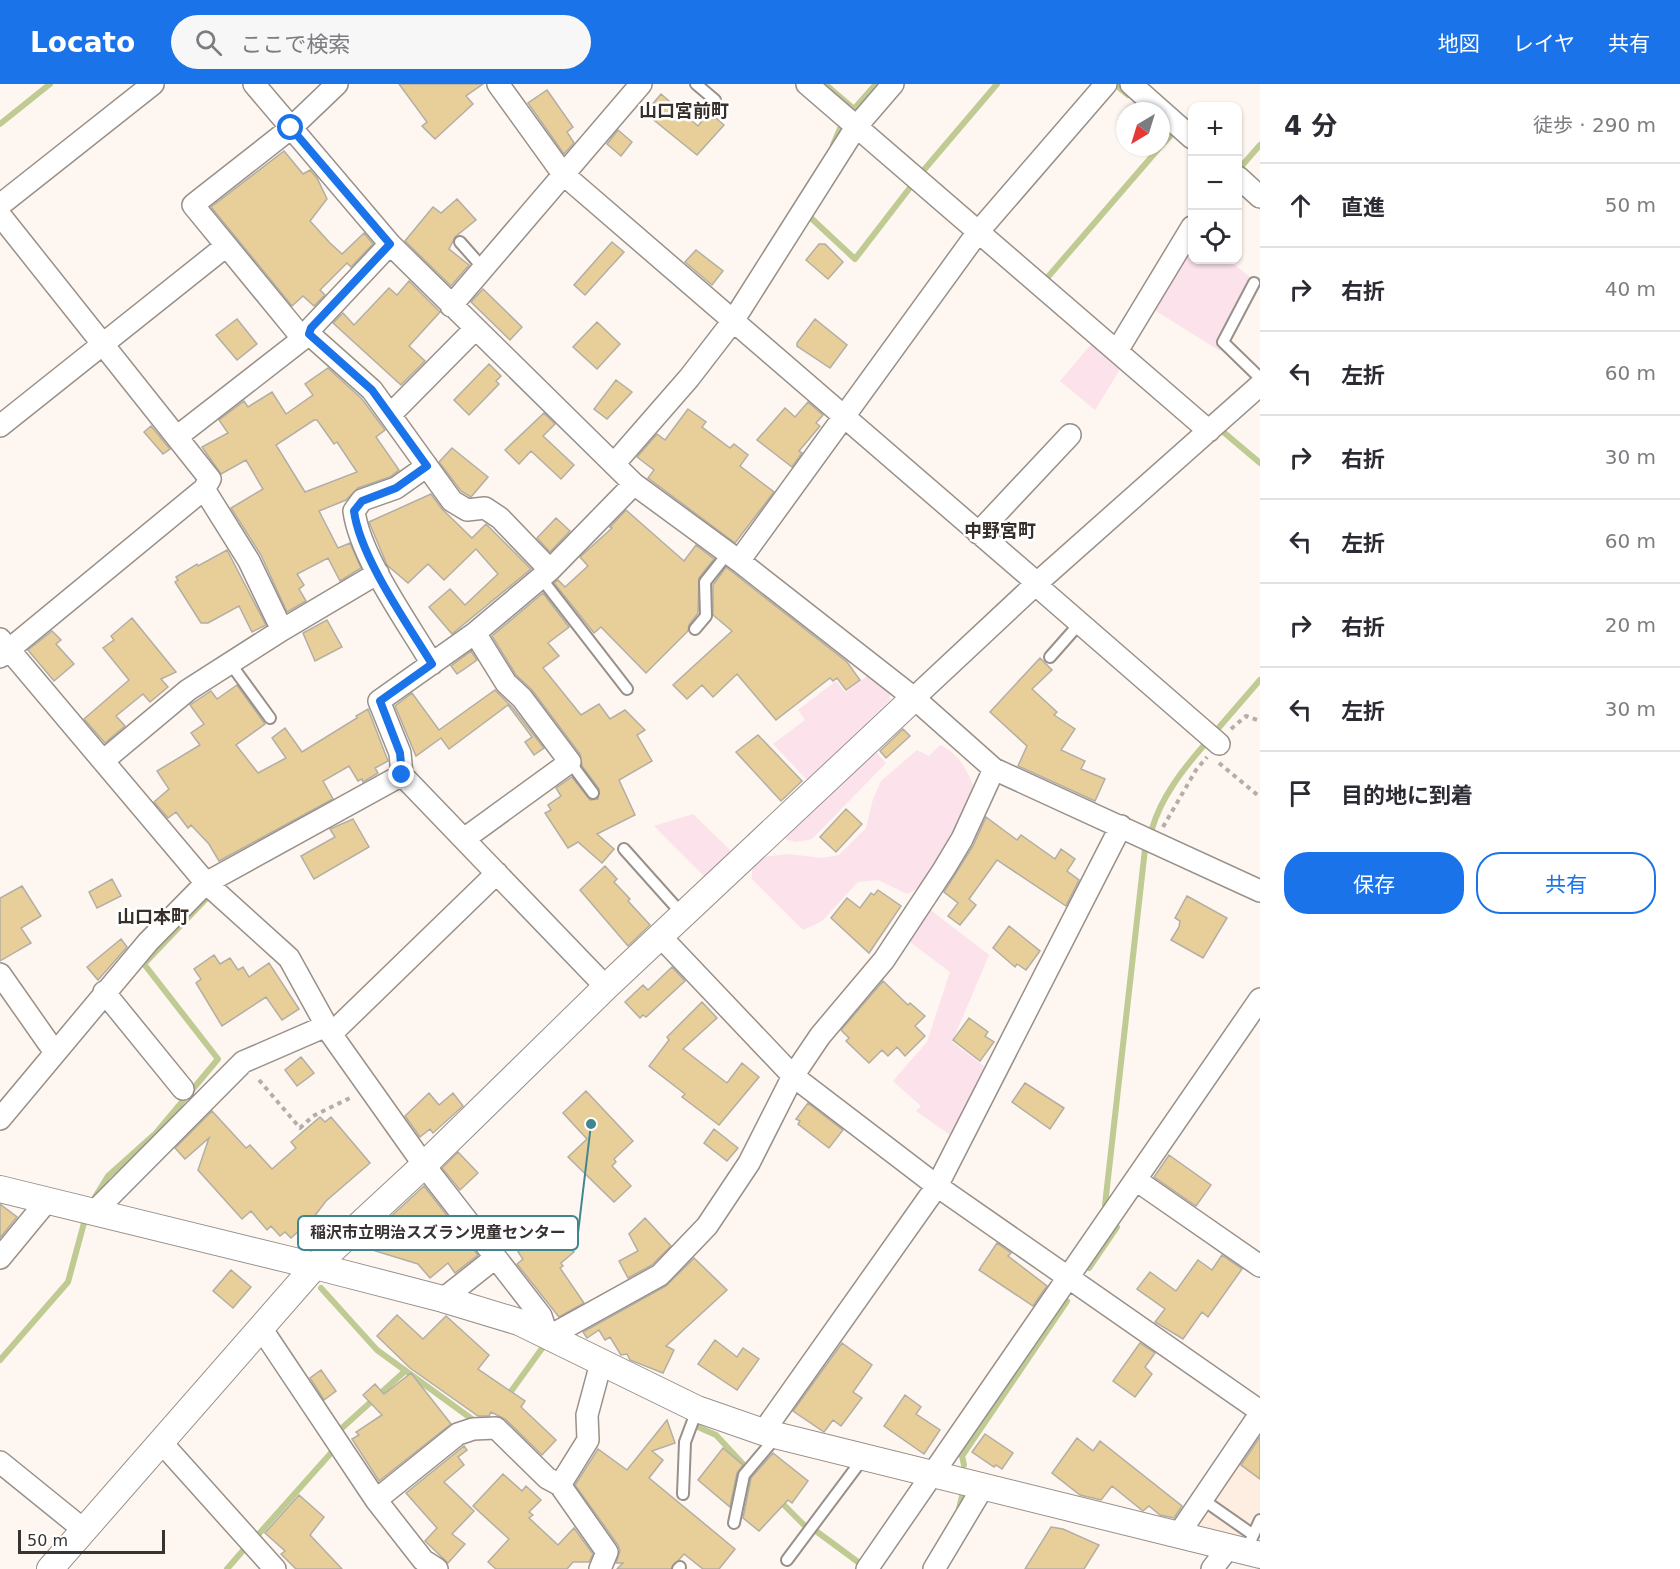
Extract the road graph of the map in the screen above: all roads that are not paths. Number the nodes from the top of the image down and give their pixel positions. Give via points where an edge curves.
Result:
1 (153, 84) edge
2 (254, 84) edge
3 (337, 84) edge
4 (498, 84) edge
5 (641, 84) edge
6 (696, 84) edge
7 (807, 84) edge
8 (893, 84) edge
9 (1106, 84) edge
10 (1131, 84) edge
11 (715, 100) dead end
12 (856, 127) junction
13 (291, 128) junction
14 (1188, 134) edge
15 (563, 174) junction
16 (1242, 181) edge
17 (1260, 197) edge
18 (0, 205) edge
19 (0, 216) edge
20 (978, 232) junction
21 (1188, 234) edge
22 (460, 242) dead end
23 (390, 244) junction
24 (226, 246) junction
25 (483, 268) junction
26 (1254, 283) dead end
27 (451, 306) junction
28 (733, 321) junction
29 (475, 329) junction
30 (306, 337) junction
31 (103, 344) junction
32 (1117, 351) junction
33 (1260, 378) edge
34 (1260, 386) edge
35 (390, 416) junction
36 (843, 416) junction
37 (0, 426) edge
38 (1209, 430) junction
39 (1070, 435) dead end
40 (178, 436) junction
41 (614, 464) junction
42 (427, 466) junction
43 (634, 484) junction
44 (204, 489) junction
45 (978, 532) junction
46 (733, 557) junction
47 (378, 573) junction
48 (546, 574) junction
49 (1037, 584) junction
50 (1080, 623) junction
51 (695, 629) dead end
52 (282, 630) junction
53 (475, 633) junction
54 (3, 649) edge
55 (1050, 657) dead end
56 (230, 663) junction
57 (432, 664) junction
58 (627, 689) dead end
59 (914, 698) junction
60 (270, 718) dead end
61 (1214, 750) road end
62 (103, 761) junction
63 (570, 762) junction
64 (994, 769) junction
65 (402, 775) junction
66 (593, 793) dead end
67 (1121, 826) junction
68 (464, 839) junction
69 (624, 849) dead end
70 (497, 873) junction
71 (206, 884) junction
72 (1260, 891) edge
73 (683, 915) junction
74 (660, 936) junction
75 (0, 974) edge
76 (606, 987) junction
77 (104, 992) junction
78 (1260, 999) edge
79 (1252, 1027) edge
80 (329, 1030) junction
81 (54, 1051) junction
82 (793, 1076) junction
83 (183, 1089) dead end
84 (0, 1119) edge
85 (424, 1165) junction
86 (1136, 1180) junction
87 (937, 1186) junction
88 (0, 1189) edge
89 (47, 1200) junction
90 (94, 1212) junction
91 (0, 1258) edge
92 (495, 1258) junction
93 (315, 1266) junction
94 (1260, 1266) edge
95 (1069, 1278) junction
96 (443, 1299) junction
97 (261, 1328) junction
98 (548, 1337) junction
99 (601, 1363) junction
100 (697, 1409) junction
101 (1260, 1412) edge
102 (770, 1434) junction
103 (161, 1442) junction
104 (864, 1457) junction
105 (0, 1462) edge
106 (934, 1474) junction
107 (560, 1485) junction
108 (983, 1486) junction
109 (683, 1494) dead end
110 (1202, 1499) junction
111 (376, 1500) junction
112 (1260, 1520) edge
113 (734, 1523) dead end
114 (84, 1530) junction
115 (1178, 1534) junction
116 (1247, 1547) edge
117 (787, 1560) dead end
118 (425, 1566) edge
119 (50, 1569) edge
120 (275, 1569) edge
121 (600, 1569) edge
122 (867, 1569) edge
123 (934, 1569) edge
124 (1212, 1569) edge

1 - 18 street
2 - 13 street
3 - 13 street
4 - 15 street
5 - 15 street
6 - 11 lane
7 - 12 street
8 - 12 street
9 - 20 street
10 - 14 street
12 - 20 street
12 - 28 street
13 - 23 street
13 - 24 street via 193,205
15 - 25 street
15 - 28 street
16 - 17 street
19 - 31 street
20 - 32 street
20 - 36 street
21 - 32 street
22 - 25 lane
23 - 27 street
23 - 30 street
24 - 30 street
24 - 31 street
25 - 27 street
26 - 33 lane via 1222,342
27 - 29 street
28 - 36 street
28 - 41 street
29 - 35 street
29 - 41 street
30 - 35 street via 372,390
30 - 40 street
31 - 37 street
31 - 40 street
32 - 38 street
34 - 38 street
35 - 42 street
36 - 45 street
36 - 46 street
38 - 49 street
39 - 45 street
40 - 44 street via 210,479
41 - 43 street
42 - 47 street via 396,488 362,501 354,511
42 - 48 street via 452,501 467,510 485,508 500,518
43 - 46 street
43 - 48 street
44 - 52 street via 249,561
44 - 54 street
45 - 49 street
46 - 51 lane via 705,582 706,616
46 - 59 street
47 - 52 street
47 - 57 street
48 - 53 street
48 - 58 lane
49 - 50 street
49 - 59 street
50 - 55 lane
50 - 61 street
52 - 56 street
53 - 57 street
53 - 63 street via 506,683
54 - 62 street
56 - 60 lane
56 - 62 street via 188,690
57 - 65 street via 380,701 400,753
59 - 64 street
59 - 73 street
62 - 71 street
63 - 66 lane
63 - 68 street
64 - 67 street
64 - 82 street via 962,839 932,887 884,960 820,1036
65 - 68 street
65 - 71 street
67 - 72 street
67 - 87 street
68 - 70 street
69 - 73 lane
70 - 76 street
70 - 80 street
71 - 77 street
71 - 80 street via 289,958
73 - 74 street
74 - 76 street
74 - 82 street
75 - 81 street
76 - 85 street
77 - 81 street
77 - 83 street
78 - 79 street
79 - 86 street
80 - 85 street
80 - 90 street via 243,1062
81 - 84 street
82 - 87 street
82 - 98 street via 749,1163 707,1226 660,1275
85 - 92 street
85 - 93 street
86 - 94 street
86 - 95 street
87 - 95 street
87 - 102 street
88 - 89 street
89 - 90 street
89 - 91 street
90 - 93 street
92 - 96 street
92 - 98 street via 541,1316
93 - 96 street
93 - 97 street
95 - 101 street
95 - 106 street
96 - 98 street via 519,1322
97 - 103 street
97 - 111 street
98 - 99 street
99 - 100 street
99 - 107 street via 586,1415 588,1440
100 - 102 street
100 - 109 lane via 685,1442
101 - 110 street
102 - 104 street
102 - 113 lane via 744,1475
103 - 114 street
103 - 120 street
104 - 106 street
104 - 117 lane
105 - 114 street
106 - 108 street
106 - 122 street
107 - 111 street via 547,1478 496,1428 473,1429 458,1434
107 - 121 street via 607,1552
108 - 115 street
108 - 123 street
110 - 115 street
110 - 116 lane
111 - 118 street
112 - 116 lane
114 - 119 street
115 - 116 street
116 - 124 street

